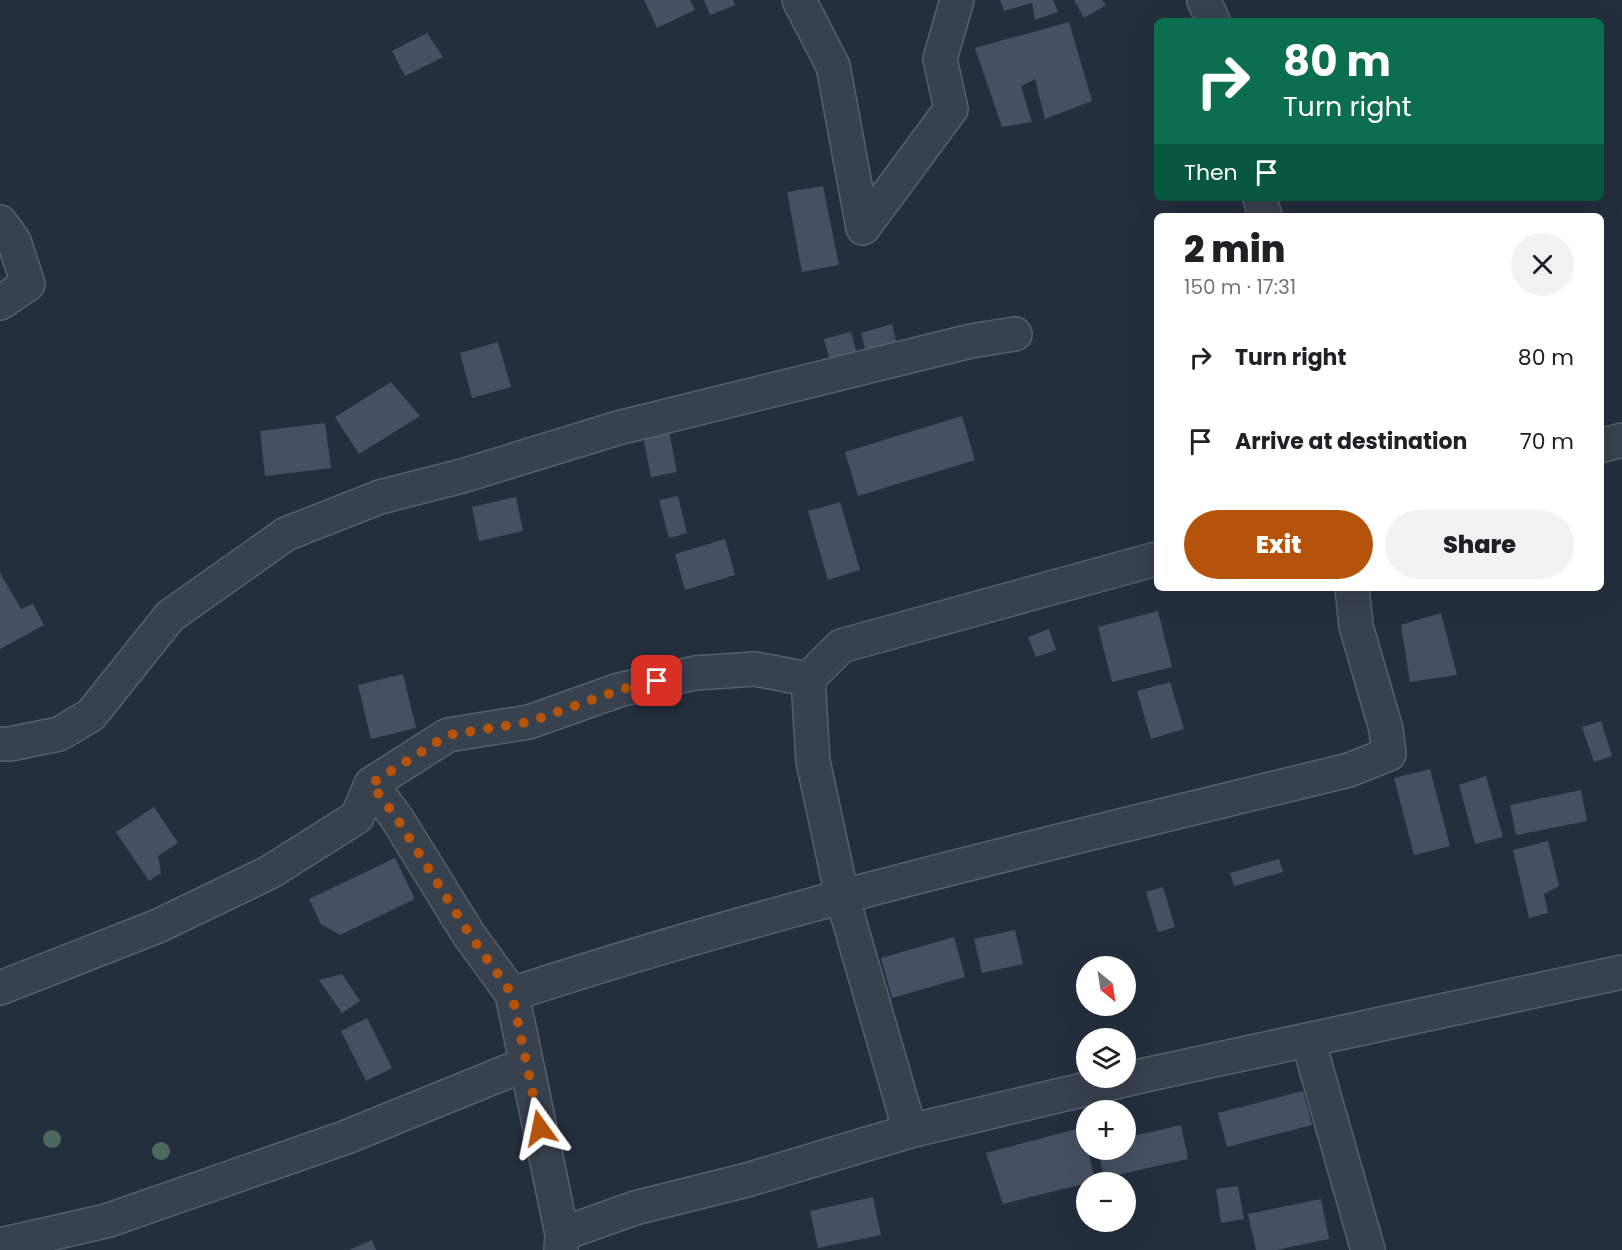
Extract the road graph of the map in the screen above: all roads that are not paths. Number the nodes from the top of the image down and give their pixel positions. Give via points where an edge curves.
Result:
1 (799, 0) edge
2 (957, 0) edge
3 (0, 222) edge
4 (0, 303) edge
5 (1015, 334) dead end
6 (1622, 440) edge
7 (1604, 445) edge
8 (1154, 561) edge
9 (1352, 591) edge
10 (808, 679) junction
11 (0, 744) edge
12 (371, 784) junction
13 (842, 896) junction
14 (1622, 972) edge
15 (0, 988) edge
16 (512, 994) junction
17 (1308, 1040) junction
18 (526, 1064) junction
19 (910, 1131) junction
20 (562, 1242) edge
21 (0, 1245) edge
22 (1368, 1250) edge

1 - 2 street via 833,66 863,228 951,109 940,59
3 - 4 street via 14,241 28,284
5 - 11 street via 971,341 618,428 380,497 286,534 170,616 90,715 59,734
6 - 7 street
8 - 10 street via 841,646
9 - 13 street via 1356,626 1386,729 1389,754 1337,773
10 - 12 street via 755,669 695,673 619,690 529,722 448,735
10 - 13 street via 813,761
12 - 15 street via 357,817 270,872 158,926
12 - 16 street
13 - 16 street
13 - 19 street
14 - 17 street
16 - 18 street
17 - 19 street
17 - 22 street
18 - 20 street
18 - 21 street via 344,1138 106,1221
19 - 20 street via 747,1180 635,1208

